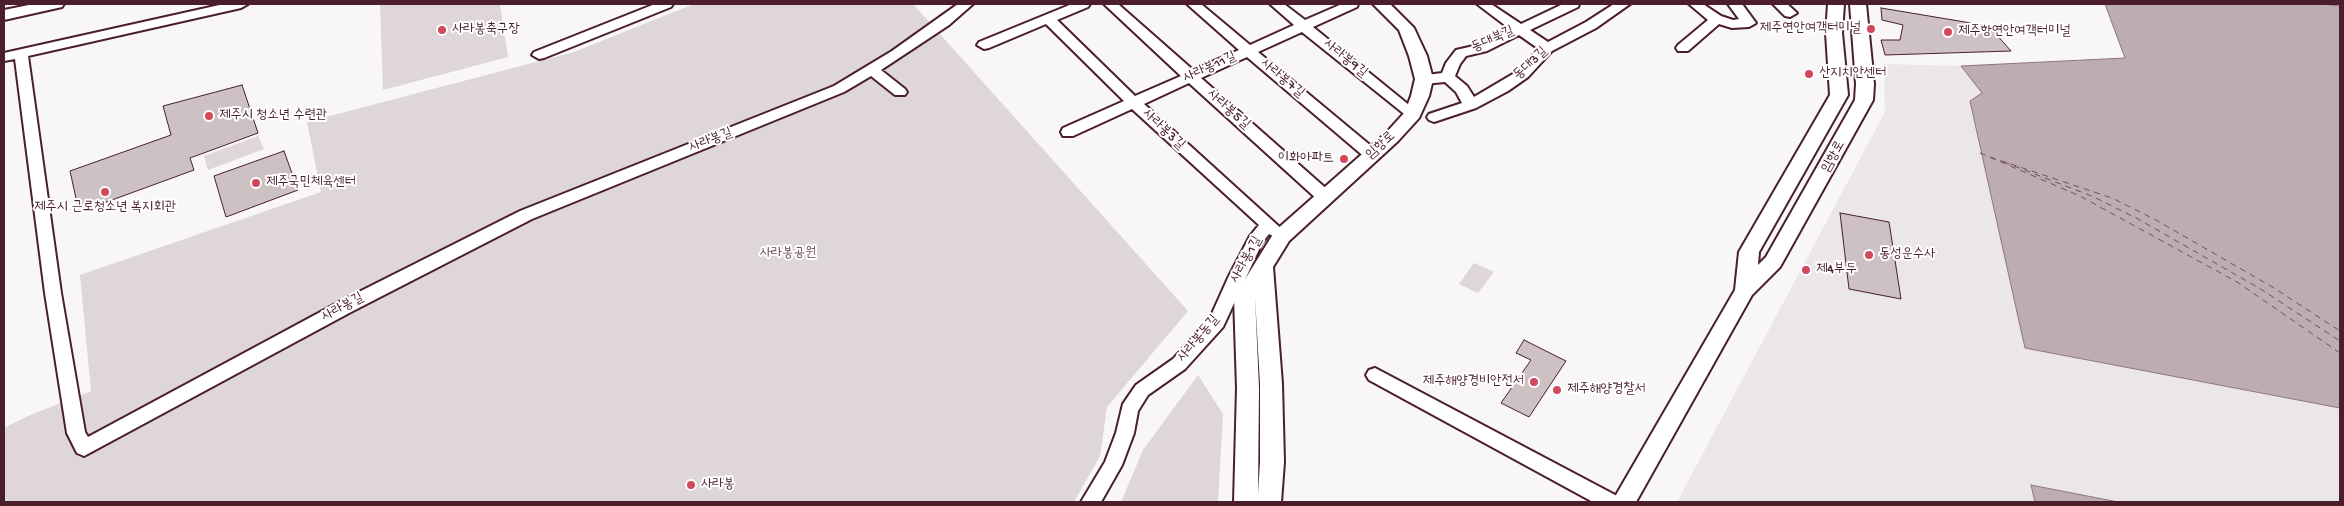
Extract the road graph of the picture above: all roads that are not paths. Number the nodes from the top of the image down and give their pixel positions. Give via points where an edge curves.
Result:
1 (56, 4) edge
2 (241, 4) edge
3 (666, 4) edge
4 (966, 4) edge
5 (1084, 4) edge
6 (1110, 4) edge
7 (1193, 4) edge
8 (1276, 4) edge
9 (1352, 4) edge
10 (1381, 4) edge
11 (1483, 4) edge
12 (1623, 4) edge
13 (1694, 4) edge
14 (1736, 4) edge
15 (1779, 4) edge
16 (1836, 4) edge
17 (1858, 4) edge
18 (1566, 5) edge
19 (954, 12) edge
20 (1790, 13) dead end
21 (4, 15) edge
22 (1048, 19) junction
23 (1716, 19) junction
24 (1749, 23) joint
25 (1591, 24) junction
26 (1304, 26) junction
27 (1519, 28) junction
28 (984, 45) dead end
29 (1547, 48) junction
30 (1683, 48) dead end
31 (1248, 51) junction
32 (21, 53) junction
33 (539, 55) dead end
34 (4, 56) edge
35 (872, 70) junction
36 (1190, 76) junction
37 (1448, 77) junction
38 (1424, 79) junction
39 (900, 92) dead end
40 (1134, 103) junction
41 (1471, 105) junction
42 (1413, 114) junction
43 (1434, 117) dead end
44 (1068, 132) dead end
45 (1372, 155) junction
46 (1324, 196) junction
47 (1275, 231) junction
48 (1263, 268) junction
49 (1745, 290) junction
50 (1226, 302) junction
51 (1230, 325) dead end
52 (1375, 375) dead end
53 (1091, 502) edge
54 (1246, 502) edge
55 (1270, 502) edge
56 (1610, 502) edge
57 (1624, 502) edge

1 - 21 main road
2 - 32 street
3 - 33 street
4 - 19 street, 사라봉길
5 - 22 street
6 - 36 street, 사라봉5길
7 - 31 street, 사라봉7길
8 - 26 street, 사라봉9길
9 - 26 street, 사라봉11길
10 - 38 main road via 1406,28
11 - 27 street
12 - 25 street, 동대3길
13 - 23 street
14 - 24 street
15 - 20 street
16 - 49 main road, 임항로 via 1834,33 1839,95 1749,252
17 - 49 main road, 임항로 via 1864,100 1773,262
18 - 25 street
18 - 27 street, 동대북길
19 - 35 street, 사라봉길
22 - 28 street
22 - 40 street, 사라봉3길
23 - 24 street via 1732,24
23 - 30 street
25 - 29 street, 동대3길
26 - 31 street, 사라봉11길
26 - 42 street, 사라봉9길
27 - 29 street
27 - 37 street, 동대북길 via 1482,48 1461,53
29 - 41 street, 동대3길 via 1523,74
31 - 36 street, 사라봉11길
31 - 45 street, 사라봉7길
32 - 34 street
32 - 35 street, 사라봉길 via 53,293 76,433 84,448 476,239 544,208 839,89
35 - 39 street
36 - 40 street, 사라봉11길
36 - 46 street, 사라봉5길
37 - 38 street
37 - 41 street via 1462,89
38 - 42 main road, 임항로
40 - 44 street, 사라봉11길
40 - 47 street, 사라봉3길
41 - 43 street, 동대3길
42 - 45 main road, 임항로
45 - 46 main road, 임항로
46 - 47 main road, 임항로
47 - 48 main road, 임항로
47 - 50 street, 사라봉1길 via 1256,240
48 - 54 main road, 임항로 via 1244,297 1248,388
48 - 55 main road via 1271,384
49 - 57 main road, 임항로
50 - 51 street
50 - 53 street, 사라봉동길 via 1216,322 1179,364 1142,390 1129,408 1125,433 1113,466
52 - 56 street

